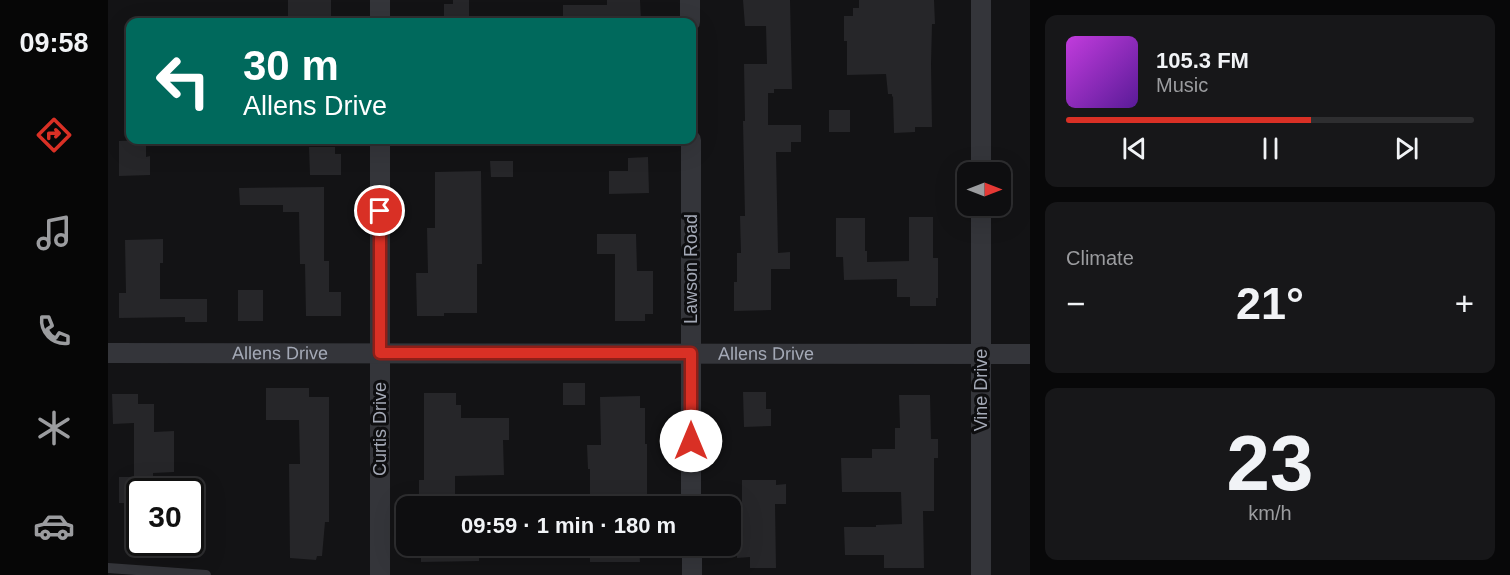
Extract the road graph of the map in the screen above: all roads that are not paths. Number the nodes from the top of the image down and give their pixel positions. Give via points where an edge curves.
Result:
1 (380, 0) edge
2 (690, 0) edge
3 (981, 0) edge
4 (380, 18) edge
5 (690, 18) edge
6 (380, 144) edge
7 (691, 144) edge
8 (981, 162) edge
9 (981, 216) edge
10 (108, 352) edge
11 (380, 353) junction
12 (691, 353) junction
13 (981, 354) junction
14 (1030, 354) edge
15 (691, 496) edge
16 (692, 556) edge
17 (108, 568) edge
18 (206, 575) edge
19 (381, 575) edge
20 (692, 575) edge
21 (981, 575) edge

1 - 4 street
2 - 5 street
3 - 8 street
6 - 11 street, Curtis Drive
7 - 12 street, Lawson Road
9 - 13 street, Vine Drive
10 - 11 street, Allens Drive
11 - 12 street, Allens Drive
11 - 19 street, Curtis Drive
12 - 13 street, Allens Drive
12 - 15 street, Lawson Road
13 - 14 street, Allens Drive
13 - 21 street, Vine Drive
16 - 20 street
17 - 18 lane

